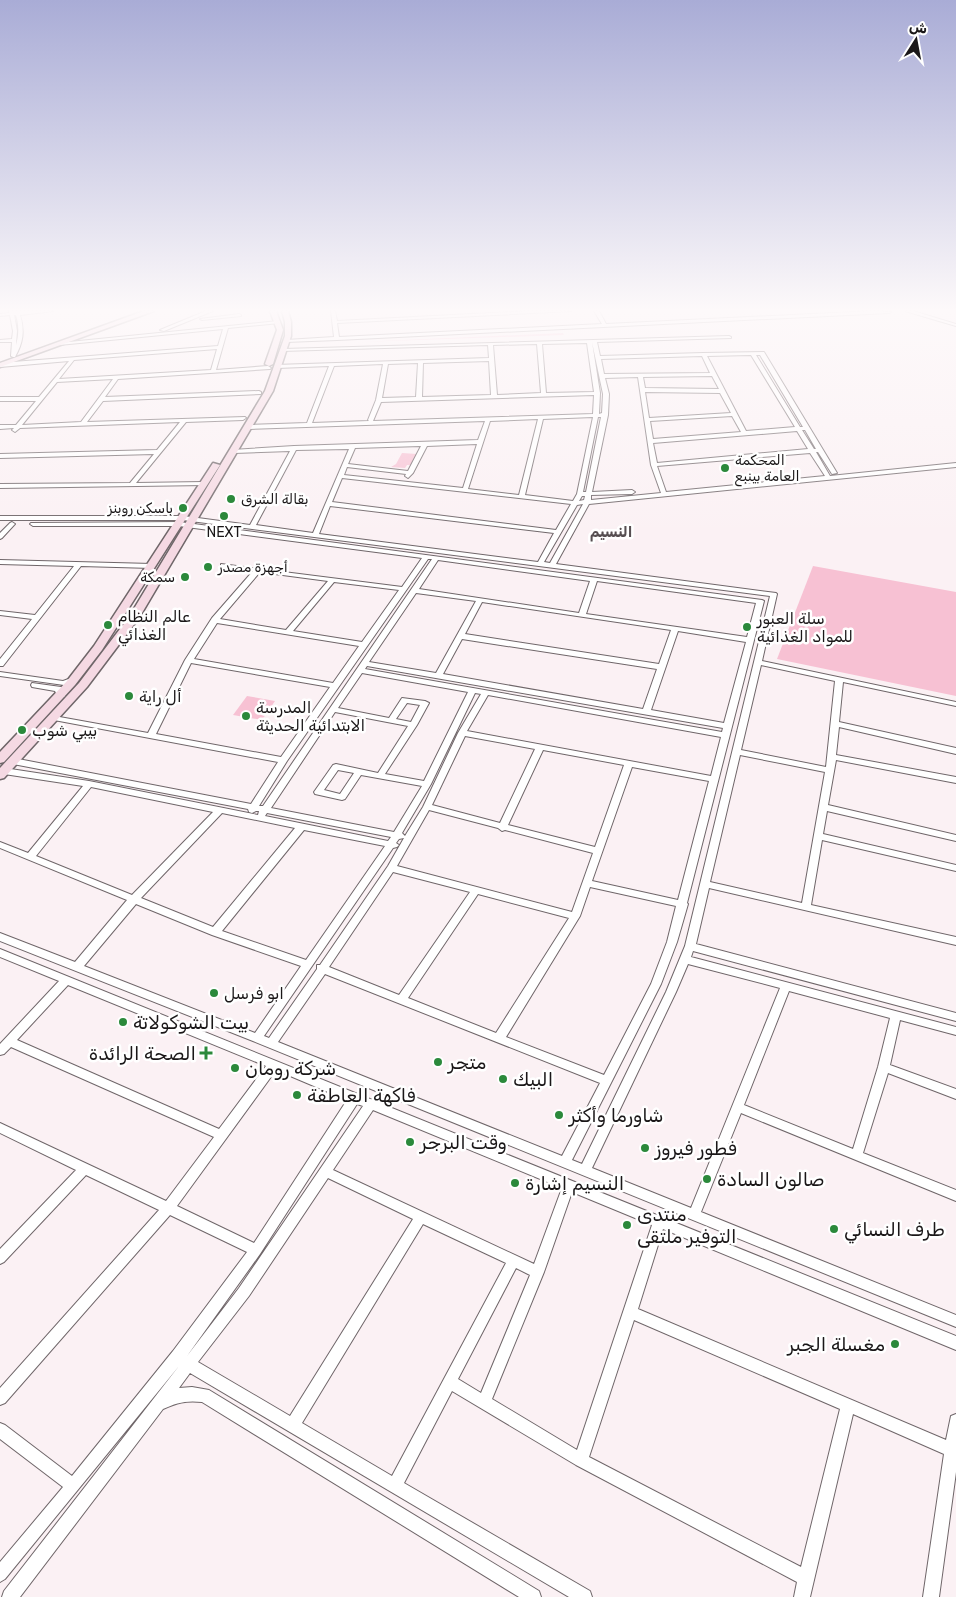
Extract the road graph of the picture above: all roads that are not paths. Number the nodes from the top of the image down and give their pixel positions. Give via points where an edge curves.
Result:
1 (51, 386) edge
2 (111, 386) edge
3 (263, 386) edge
4 (270, 386) edge
5 (324, 386) edge
6 (382, 386) edge
7 (420, 386) edge
8 (493, 386) edge
9 (543, 386) edge
10 (596, 386) edge
11 (605, 386) edge
12 (642, 386) edge
13 (719, 386) edge
14 (772, 386) edge
15 (781, 386) edge
16 (643, 390) junction
17 (722, 391) junction
18 (259, 393) junction
19 (597, 393) junction
20 (544, 395) junction
21 (494, 396) junction
22 (0, 399) edge
23 (40, 399) junction
24 (101, 399) junction
25 (420, 399) junction
26 (379, 400) junction
27 (596, 413) junction
28 (605, 413) junction
29 (734, 414) junction
30 (540, 417) junction
31 (488, 418) junction
32 (370, 420) junction
33 (647, 420) junction
34 (182, 422) junction
35 (246, 423) junction
36 (309, 423) junction
37 (83, 424) junction
38 (17, 428) junction
39 (797, 428) junction
40 (806, 428) junction
41 (0, 429) edge
42 (744, 433) junction
43 (650, 441) junction
44 (480, 442) junction
45 (425, 444) junction
46 (353, 446) junction
47 (294, 448) junction
48 (234, 450) junction
49 (810, 450) junction
50 (820, 450) junction
51 (158, 452) junction
52 (0, 456) edge
53 (345, 465) junction
54 (654, 465) junction
55 (956, 465) edge
56 (410, 473) junction
57 (831, 475) junction
58 (341, 476) junction
59 (405, 483) junction
60 (204, 484) junction
61 (131, 485) junction
62 (0, 486) edge
63 (465, 490) junction
64 (663, 492) junction
65 (580, 494) junction
66 (589, 494) junction
67 (522, 497) junction
68 (587, 502) junction
69 (576, 503) junction
70 (329, 504) junction
71 (0, 518) edge
72 (186, 522) junction
73 (0, 524) edge
74 (12, 524) junction
75 (252, 527) junction
76 (559, 532) junction
77 (315, 535) junction
78 (0, 537) edge
79 (426, 557) junction
80 (436, 558) junction
81 (0, 562) edge
82 (79, 564) junction
83 (540, 564) junction
84 (223, 565) dead end
85 (152, 566) junction
86 (552, 566) junction
87 (258, 570) junction
88 (594, 579) junction
89 (332, 580) junction
90 (404, 589) junction
91 (413, 590) junction
92 (480, 600) junction
93 (760, 601) junction
94 (772, 603) junction
95 (0, 613) edge
96 (582, 615) junction
97 (37, 617) junction
98 (215, 620) junction
99 (675, 629) junction
100 (288, 632) junction
101 (460, 636) junction
102 (750, 640) junction
103 (364, 645) junction
104 (189, 660) junction
105 (758, 662) junction
106 (0, 664) edge
107 (362, 666) junction
108 (662, 667) junction
109 (0, 674) edge
110 (438, 676) junction
111 (74, 679) junction
112 (839, 679) junction
113 (0, 680) edge
114 (335, 686) junction
115 (473, 690) junction
116 (486, 692) junction
117 (61, 694) junction
118 (956, 704) edge
119 (332, 710) junction
120 (646, 712) junction
121 (54, 718) junction
122 (391, 721) junction
123 (835, 724) junction
124 (413, 725) junction
125 (727, 730) junction
126 (462, 733) junction
127 (151, 735) junction
128 (540, 747) junction
129 (4, 749) edge
130 (956, 751) edge
131 (736, 752) junction
132 (832, 757) junction
133 (0, 760) edge
134 (283, 760) junction
135 (13, 761) junction
136 (629, 763) junction
137 (830, 770) junction
138 (359, 772) junction
139 (2, 773) edge
140 (380, 776) junction
141 (715, 779) junction
142 (956, 780) edge
143 (89, 784) junction
144 (427, 784) junction
145 (253, 807) junction
146 (823, 807) junction
147 (427, 808) junction
148 (264, 809) junction
149 (220, 810) junction
150 (248, 816) junction
151 (259, 818) junction
152 (301, 827) junction
153 (502, 828) junction
154 (818, 836) junction
155 (409, 838) junction
156 (956, 838) edge
157 (394, 839) junction
158 (0, 846) edge
159 (402, 846) junction
160 (598, 851) junction
161 (30, 858) junction
162 (391, 868) junction
163 (956, 868) edge
164 (586, 883) junction
165 (705, 884) junction
166 (476, 890) junction
167 (134, 899) junction
168 (683, 904) junction
169 (806, 907) junction
170 (574, 916) junction
171 (215, 932) junction
172 (0, 936) edge
173 (956, 941) edge
174 (690, 946) junction
175 (0, 953) edge
176 (684, 959) junction
177 (306, 964) junction
178 (77, 967) junction
179 (321, 968) junction
180 (67, 980) junction
181 (786, 986) junction
182 (401, 1000) junction
183 (896, 1016) junction
184 (956, 1017) edge
185 (956, 1031) edge
186 (257, 1038) junction
187 (499, 1038) junction
188 (9, 1041) junction
189 (271, 1044) junction
190 (0, 1051) edge
191 (274, 1064) junction
192 (884, 1067) junction
193 (606, 1080) junction
194 (956, 1094) edge
195 (355, 1097) junction
196 (372, 1104) junction
197 (737, 1107) junction
198 (0, 1128) edge
199 (221, 1135) junction
200 (856, 1155) junction
201 (565, 1163) junction
202 (84, 1168) junction
203 (586, 1171) junction
204 (326, 1172) junction
205 (569, 1184) junction
206 (956, 1196) edge
207 (168, 1208) junction
208 (694, 1215) junction
209 (421, 1217) junction
210 (660, 1222) junction
211 (256, 1250) junction
212 (0, 1258) edge
213 (514, 1260) junction
214 (538, 1272) junction
215 (630, 1312) junction
216 (956, 1321) edge
217 (956, 1343) edge
218 (182, 1361) junction
219 (449, 1382) junction
220 (0, 1398) edge
221 (484, 1402) junction
222 (848, 1404) junction
223 (157, 1406) junction
224 (956, 1421) edge
225 (292, 1426) junction
226 (0, 1430) edge
227 (952, 1450) junction
228 (581, 1460) junction
229 (73, 1486) junction
230 (394, 1486) junction
231 (0, 1574) edge
232 (806, 1578) junction
233 (10, 1597) edge
234 (533, 1597) edge
235 (584, 1597) edge
236 (802, 1597) edge
237 (931, 1597) edge

1 - 23 street
2 - 24 street
3 - 18 main road
4 - 35 main road
5 - 36 street
6 - 26 street
7 - 25 street
8 - 21 street
9 - 20 street
10 - 19 street
11 - 28 street
12 - 16 street
13 - 17 street
14 - 39 street
15 - 40 street
16 - 17 street
16 - 33 street
17 - 29 street
18 - 24 street
18 - 35 main road
19 - 20 street
19 - 27 street
20 - 21 street
21 - 25 street
22 - 23 street
23 - 38 street
24 - 37 street
25 - 26 street
26 - 32 street
27 - 28 street
27 - 30 street
27 - 32 street
27 - 65 street
28 - 66 street
29 - 33 street
29 - 42 street
30 - 31 street
30 - 67 street
31 - 36 street
31 - 44 street
32 - 36 street
33 - 43 street
34 - 35 street
34 - 37 street
34 - 38 street
34 - 51 street
35 - 36 street
35 - 48 main road
35 - 60 main road
37 - 38 street
38 - 41 street
39 - 40 street
39 - 42 street
39 - 49 street
40 - 50 street
42 - 43 street
43 - 54 street
44 - 45 street
44 - 63 street
45 - 46 street
45 - 56 street
46 - 47 street
46 - 53 street
47 - 48 street
47 - 75 street
48 - 72 main road
49 - 50 street
49 - 54 street
49 - 57 street
50 - 57 street
51 - 52 street
51 - 61 street
53 - 56 street
53 - 58 street
54 - 64 street
55 - 57 street
56 - 59 street
57 - 64 street
58 - 59 street
58 - 70 street
59 - 63 street
60 - 61 street
60 - 72 main road
61 - 62 street
63 - 67 street
64 - 66 street
64 - 68 street
65 - 66 street
65 - 69 street
66 - 68 street
67 - 69 street
68 - 69 street
68 - 86 street
69 - 76 street
70 - 76 street
70 - 77 street
71 - 72 street
72 - 74 street
72 - 75 street
72 - 79 street
72 - 85 main road
72 - 121 main road via 134,618
73 - 74 street
74 - 78 street
75 - 77 street
76 - 83 street
77 - 83 street
79 - 80 street
79 - 90 street
80 - 88 street
80 - 91 street
81 - 82 street
82 - 85 street
82 - 97 street
83 - 86 street
84 - 87 street
85 - 111 main road via 121,616
86 - 94 street via 774,594
87 - 89 street
87 - 98 street
88 - 93 street
88 - 96 street
89 - 90 street
89 - 100 street
90 - 103 street
91 - 92 street
91 - 107 street
92 - 96 street
92 - 101 street
93 - 94 street
93 - 102 street
94 - 105 street
95 - 97 street
96 - 99 street
97 - 106 street
98 - 100 street
98 - 104 street
99 - 102 street
99 - 108 street
100 - 103 street
101 - 108 street
101 - 110 street
102 - 125 street
103 - 114 street
104 - 114 street
104 - 127 street
105 - 112 street
105 - 131 street
107 - 110 street
107 - 115 street
107 - 119 street
108 - 120 street
109 - 111 street via 64,683
110 - 120 street
111 - 117 main road
112 - 118 street
112 - 123 street
113 - 117 street via 58,689
114 - 134 street
115 - 116 street
115 - 144 street
116 - 125 street
116 - 126 street
117 - 129 main road
119 - 122 street
119 - 148 street
120 - 125 street
121 - 127 street
121 - 135 main road
122 - 124 street
122 - 124 street via 406,700 425,703
123 - 130 street
123 - 132 street
124 - 140 street
125 - 141 street
126 - 128 street
126 - 147 street
127 - 134 street
128 - 136 street
128 - 153 street
129 - 133 main road
131 - 137 street
131 - 165 street
132 - 137 street
132 - 142 street
134 - 145 street
135 - 139 main road
135 - 145 street
136 - 141 street
136 - 160 street
137 - 146 street
138 - 138 street via 336,767 318,792 342,797
138 - 140 street
139 - 143 street
140 - 144 street
141 - 168 street
143 - 149 street
143 - 161 street
144 - 157 street
145 - 148 street
145 - 150 street
146 - 154 street
146 - 156 street
147 - 153 street
147 - 155 street
148 - 151 street
148 - 157 street
149 - 150 street
149 - 167 street
150 - 151 street
151 - 152 street
152 - 157 street
152 - 171 street
153 - 160 street
154 - 163 street
154 - 169 street
155 - 157 street
155 - 159 street
157 - 159 street
157 - 177 street
158 - 161 street
159 - 162 street
160 - 164 street
161 - 167 street
162 - 166 street
162 - 179 street
164 - 168 street
164 - 170 street
165 - 169 street
165 - 174 street
166 - 170 street
166 - 182 street
167 - 171 street
167 - 178 street
168 - 193 street via 656,984
169 - 173 street
170 - 187 street
171 - 177 street
172 - 178 street
174 - 176 street
174 - 184 street
175 - 180 street
176 - 181 street
176 - 203 street
177 - 186 street
178 - 186 street
179 - 182 street
179 - 189 street
180 - 188 street
180 - 191 street
181 - 183 street
181 - 197 street
182 - 187 street
183 - 185 street
183 - 192 street
186 - 189 street
187 - 193 street
188 - 190 street
188 - 199 street
189 - 201 street
191 - 195 street
191 - 199 street
192 - 194 street
192 - 200 street
193 - 201 street
195 - 196 street
195 - 211 street
196 - 204 street
196 - 205 street
197 - 200 street
197 - 208 street
198 - 202 street
199 - 207 street
200 - 206 street
201 - 203 street
202 - 207 street
202 - 212 street
203 - 208 street
204 - 209 street
204 - 218 street via 244,1292
205 - 210 street
205 - 214 street
207 - 211 street
207 - 220 street
208 - 216 street
209 - 213 street
209 - 225 street
210 - 215 street
210 - 217 street
211 - 218 street
213 - 214 street
213 - 219 street
214 - 221 street
215 - 222 street
215 - 228 street
218 - 223 street
218 - 225 street
218 - 229 street
219 - 221 street
219 - 230 street
221 - 228 street
222 - 227 street
222 - 232 street
223 - 233 street
223 - 234 street via 174,1395 187,1392 204,1395
224 - 227 street
225 - 230 street
226 - 229 street
227 - 237 street
228 - 232 street
229 - 231 street
230 - 235 street
232 - 236 street

